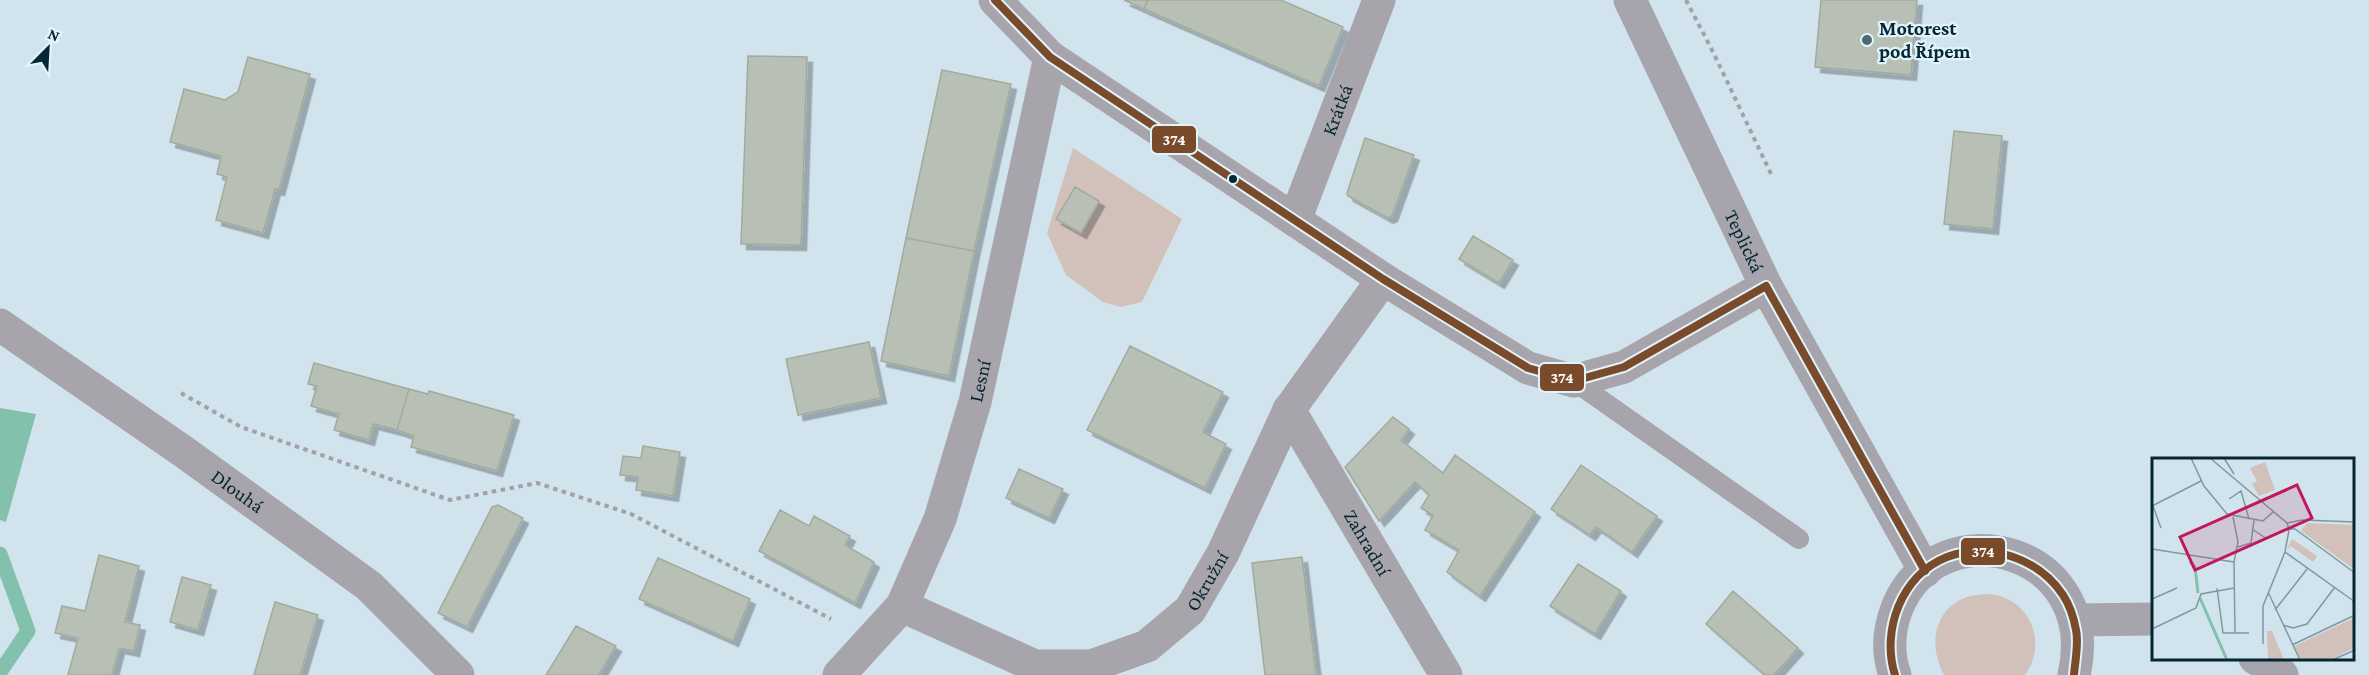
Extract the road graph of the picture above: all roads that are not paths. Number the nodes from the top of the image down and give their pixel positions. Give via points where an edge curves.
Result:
1 (995, 0) edge
2 (1379, 0) edge
3 (1630, 0) edge
4 (1050, 57) junction
5 (1295, 220) junction
6 (1383, 279) junction
7 (1766, 286) junction
8 (0, 325) edge
9 (1574, 381) junction
10 (1288, 410) junction
11 (1799, 539) dead end
12 (1925, 571) junction
13 (902, 606) junction
14 (2152, 619) edge
15 (2076, 620) junction
16 (2258, 660) edge
17 (458, 675) edge
18 (839, 675) edge
19 (1446, 675) edge
20 (1895, 675) edge
21 (2074, 675) edge
22 (2282, 675) edge

1 - 4 street
2 - 5 street, Krátká
3 - 7 main road, Teplická
4 - 5 street
4 - 13 street, Lesní via 975,402 940,519
5 - 6 street
6 - 9 street via 1528,368
6 - 10 street, Okružní
7 - 9 street via 1624,367
7 - 12 main road, Teplická
8 - 17 street, Dlouhá via 369,586
9 - 11 lane
10 - 13 street, Okružní via 1223,553 1190,610 1147,646 1091,666 1035,666
10 - 19 street, Zahradní
12 - 15 main road via 1965,553 2002,552 2047,575 2069,603
12 - 20 main road via 1900,601 1893,618 1890,651
13 - 18 street, Lesní
14 - 15 main road
15 - 21 main road via 2079,640
16 - 22 main road

